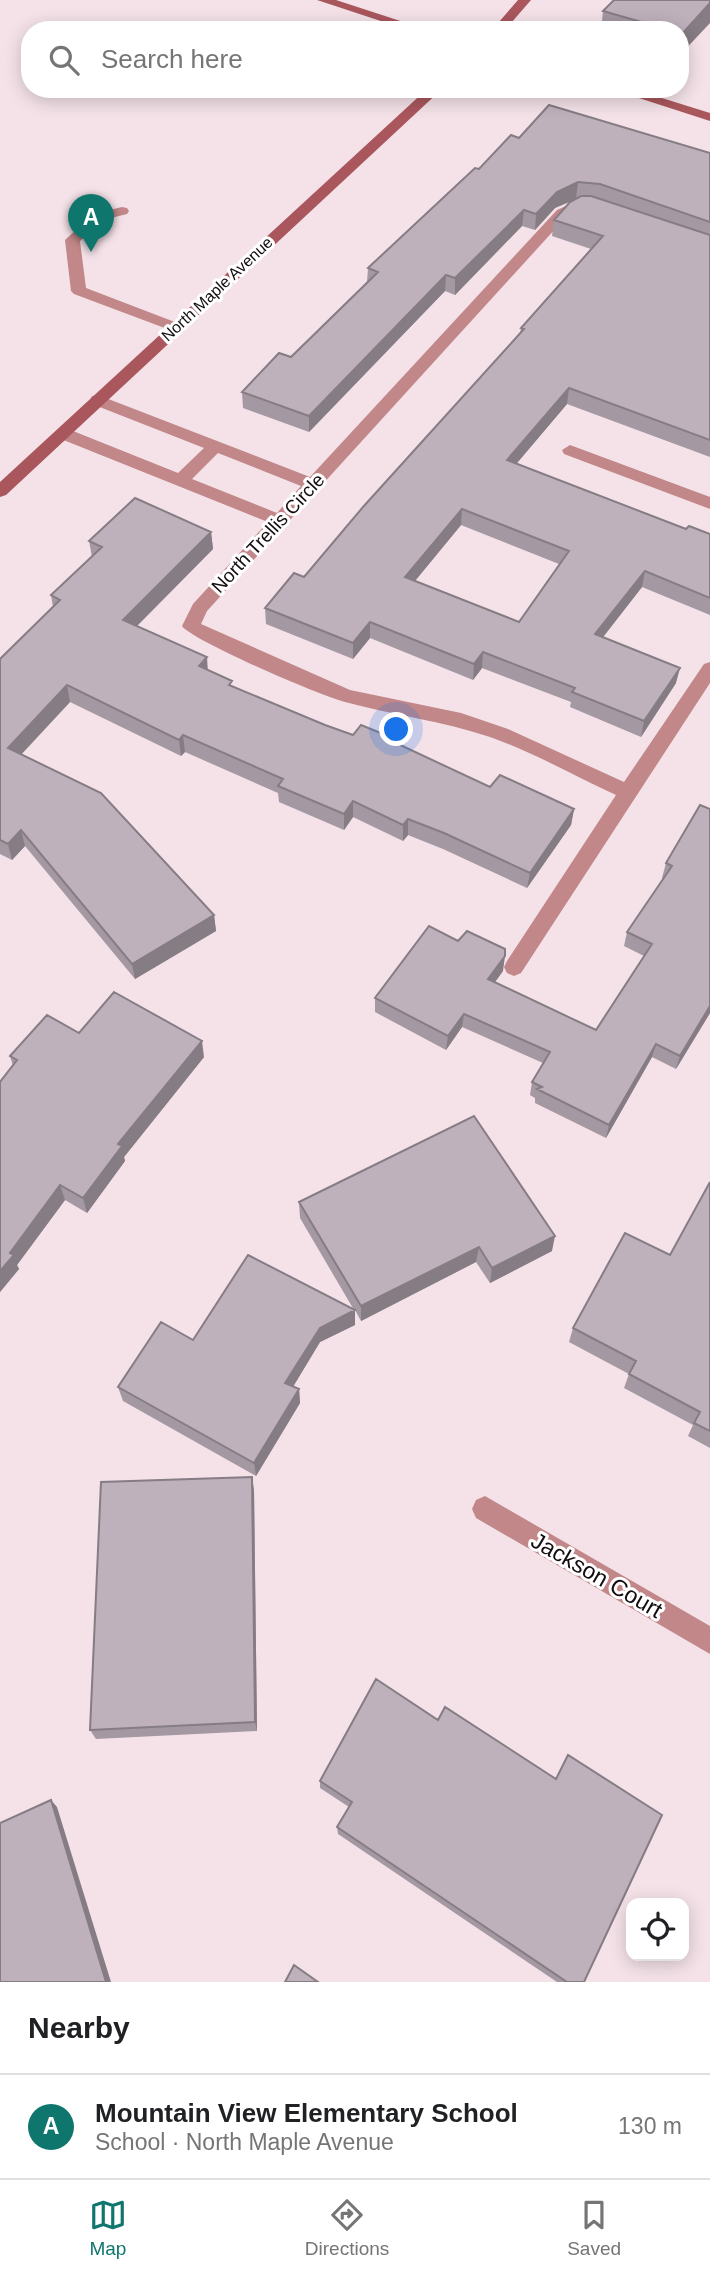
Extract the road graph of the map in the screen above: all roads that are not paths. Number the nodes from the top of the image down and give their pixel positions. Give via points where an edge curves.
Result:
1 (323, 0) edge
2 (525, 0) edge
3 (392, 21) edge
4 (506, 21) edge
5 (425, 98) edge
6 (648, 98) edge
7 (710, 117) edge
8 (592, 206) edge
9 (122, 211) dead end
10 (175, 327) junction
11 (98, 400) junction
12 (62, 433) junction
13 (216, 446) junction
14 (570, 450) dead end
15 (181, 480) junction
16 (314, 485) junction
17 (0, 491) edge
18 (710, 503) edge
19 (281, 521) junction
20 (710, 669) edge
21 (628, 792) junction
22 (514, 967) dead end
23 (485, 1510) dead end
24 (710, 1640) edge

1 - 3 street
2 - 4 street
5 - 10 street, North Maple Avenue
6 - 7 street
8 - 16 street, North Trellis Circle via 577,205 562,213
9 - 10 street via 98,218 72,240 79,290
10 - 11 street, North Maple Avenue
11 - 12 street, North Maple Avenue
11 - 13 street
12 - 15 street
12 - 17 street, North Maple Avenue
13 - 15 street
13 - 16 street
14 - 18 street
15 - 19 street
16 - 19 street, North Trellis Circle
19 - 21 street, North Trellis Circle via 199,608 191,626 346,696 501,734
20 - 21 street
21 - 22 street
23 - 24 street, Jackson Court

